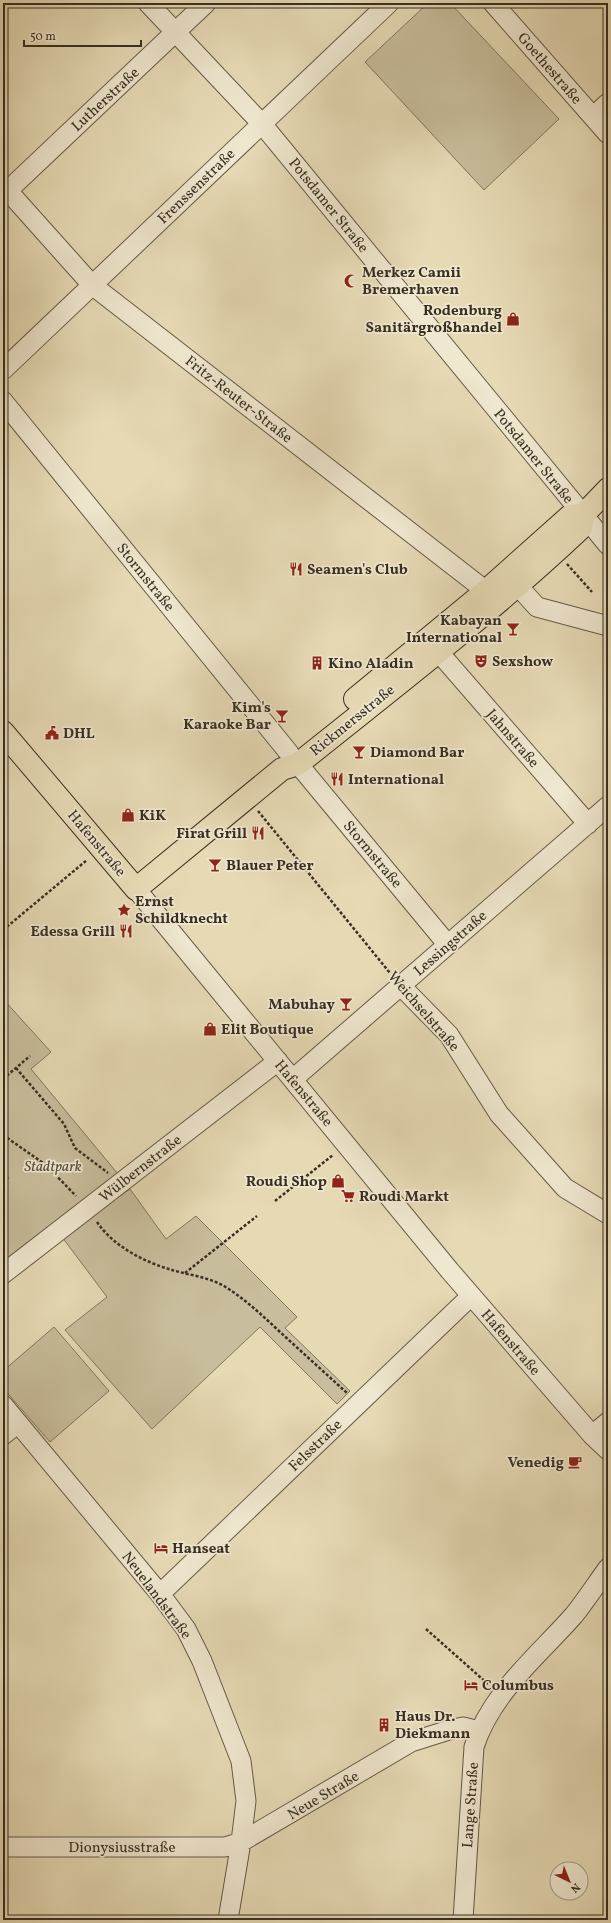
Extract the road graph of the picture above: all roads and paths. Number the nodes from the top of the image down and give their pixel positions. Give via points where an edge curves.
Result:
1 (148, 3) edge
2 (206, 3) edge
3 (389, 3) edge
4 (493, 3) edge
5 (175, 32) junction
6 (608, 103) edge
7 (593, 117) junction
8 (262, 124) junction
9 (608, 134) edge
10 (5, 193) edge
11 (92, 285) junction
12 (3, 370) edge
13 (3, 401) edge
14 (608, 489) edge
15 (583, 515) junction
16 (608, 545) edge
17 (565, 562) dead end
18 (517, 585) junction
19 (592, 592) dead end
20 (491, 596) junction
21 (608, 626) edge
22 (433, 645) junction
23 (3, 732) edge
24 (289, 762) junction
25 (247, 797) junction
26 (608, 806) edge
27 (588, 824) junction
28 (101, 849) junction
29 (136, 889) junction
30 (3, 930) edge
31 (448, 945) junction
32 (401, 986) junction
33 (30, 1056) dead end
34 (278, 1061) junction
35 (16, 1068) junction
36 (3, 1079) edge
37 (293, 1079) junction
38 (3, 1135) edge
39 (346, 1144) junction
40 (122, 1182) junction
41 (275, 1201) dead end
42 (88, 1209) junction
43 (608, 1214) edge
44 (257, 1216) dead end
45 (185, 1273) junction
46 (3, 1274) edge
47 (471, 1296) junction
48 (358, 1404) junction
49 (3, 1405) edge
50 (608, 1422) edge
51 (18, 1423) junction
52 (3, 1435) edge
53 (592, 1435) junction
54 (608, 1450) edge
55 (608, 1568) edge
56 (160, 1594) junction
57 (426, 1629) dead end
58 (501, 1695) junction
59 (479, 1731) junction
60 (241, 1842) junction
61 (3, 1847) edge
62 (228, 1920) edge
63 (463, 1920) edge

1 - 5 street, Potsdamer Straße
2 - 5 street, Lutherstraße
3 - 8 street, Frenssenstraße
4 - 7 street, Goethestraße
5 - 8 street, Potsdamer Straße
5 - 10 street, Lutherstraße
6 - 7 street
7 - 9 street, Goethestraße
8 - 11 street, Frenssenstraße
8 - 15 street, Potsdamer Straße
10 - 11 street, Fritz-Reuter-Straße
11 - 12 street, Frenssenstraße
11 - 20 street, Fritz-Reuter-Straße
13 - 24 street, Stormstraße
14 - 15 main road, Rickmersstraße
15 - 16 street, Potsdamer Straße
15 - 18 main road, Rickmersstraße via 581,528
15 - 20 main road, Rickmersstraße via 570,516
17 - 19 path
18 - 20 main road, Rickmersstraße
18 - 21 street via 537,607
20 - 22 main road, Rickmersstraße
22 - 24 main road, Rickmersstraße
22 - 27 street, Jahnstraße
23 - 28 main road, Hafenstraße
24 - 25 main road, Rickmersstraße
24 - 31 street, Stormstraße
25 - 29 main road, Rickmersstraße
25 - 32 path, Weichselstraße
26 - 27 street, Lessingstraße
27 - 31 street, Lessingstraße
28 - 29 main road, Hafenstraße
28 - 30 path
29 - 34 street, Hafenstraße
31 - 32 street, Lessingstraße
32 - 37 street, Lessingstraße
32 - 43 street, Weichselstraße via 448,1035 499,1114 565,1188
33 - 35 path
34 - 37 street, Hafenstraße
34 - 40 street, Wülbernstraße
35 - 36 path
35 - 40 path via 64,1124 75,1148
37 - 39 street, Hafenstraße
38 - 42 path via 46,1165
39 - 41 path
39 - 47 street, Hafenstraße
40 - 42 street, Wülbernstraße
42 - 45 path via 101,1229 128,1250 155,1265
42 - 46 street, Wülbernstraße
44 - 45 path
45 - 48 path via 222,1286 241,1298
47 - 48 street, Felsstraße
47 - 53 street, Hafenstraße
48 - 56 street, Felsstraße
49 - 51 street, Neuelandstraße
50 - 53 street
51 - 52 street
51 - 56 street, Neuelandstraße
53 - 54 street, Hafenstraße
55 - 58 street, Lange Straße via 575,1613
56 - 60 street, Neuelandstraße via 186,1629 202,1661 241,1761 246,1800
57 - 58 path
58 - 59 street, Lange Straße
59 - 60 street, Neue Straße via 463,1728 449,1730 411,1742
59 - 63 street, Lange Straße via 474,1747
60 - 61 street, Dionysiusstraße via 225,1847
60 - 62 street

